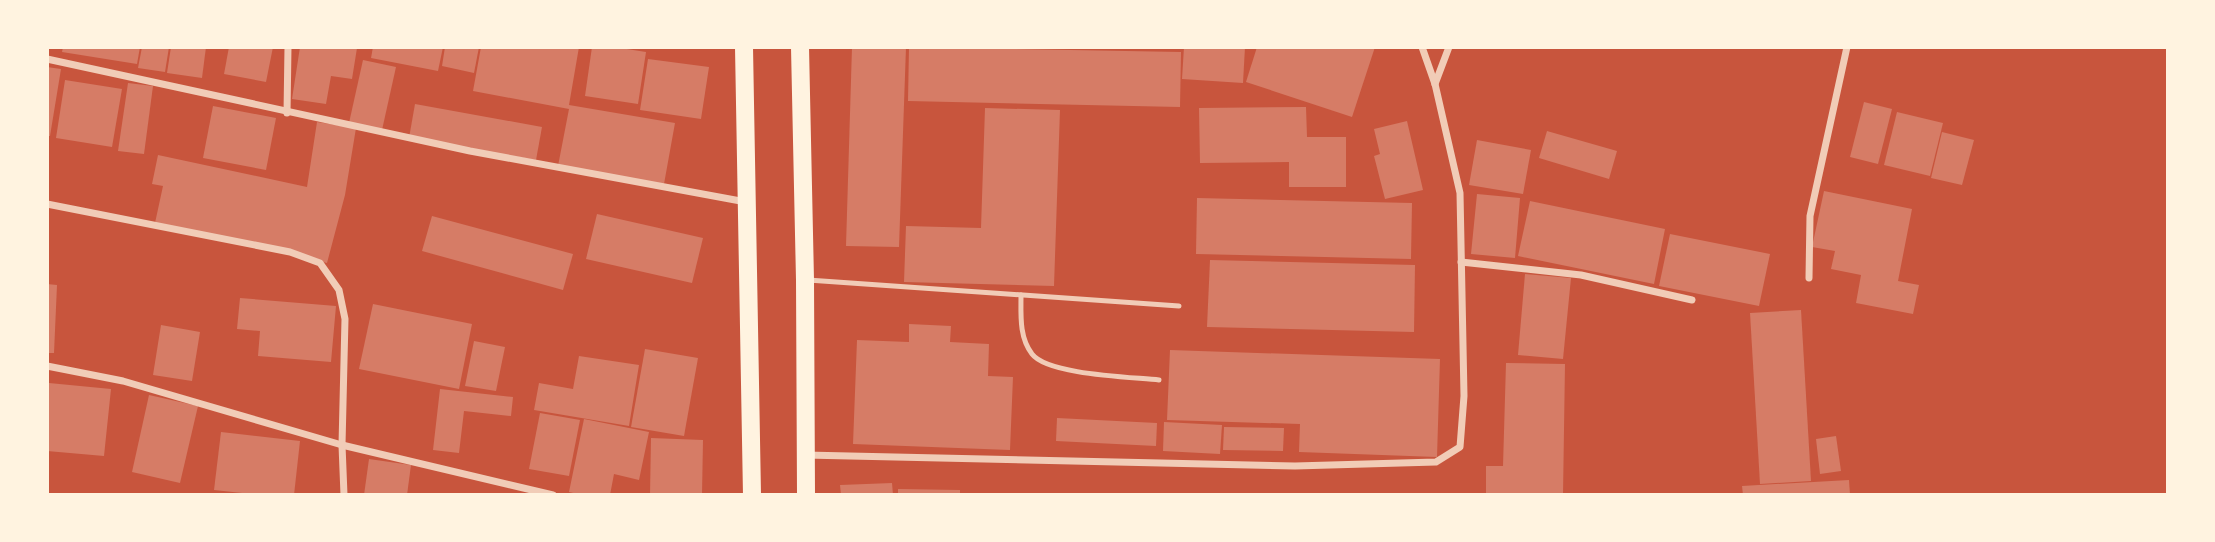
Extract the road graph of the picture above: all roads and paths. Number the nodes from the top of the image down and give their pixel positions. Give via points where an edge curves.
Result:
1 (288, 47) edge
2 (744, 47) edge
3 (800, 47) edge
4 (1422, 47) edge
5 (1449, 47) edge
6 (1847, 47) edge
7 (47, 59) edge
8 (1435, 84) junction
9 (287, 113) junction
10 (746, 202) junction
11 (47, 204) edge
12 (1461, 262) junction
13 (1809, 278) dead end
14 (805, 280) junction
15 (1021, 295) junction
16 (1692, 300) dead end
17 (1179, 306) dead end
18 (47, 366) edge
19 (1159, 380) dead end
20 (342, 444) junction
21 (805, 454) junction
22 (344, 495) edge
23 (553, 495) edge
24 (752, 495) edge
25 (806, 495) edge

1 - 9 street
2 - 10 main road
3 - 14 main road
4 - 8 street
5 - 8 street
6 - 13 street via 1810,216
7 - 9 street
8 - 12 street via 1460,193
9 - 10 street
10 - 24 main road
11 - 20 street via 290,252 320,263 339,290 345,318
12 - 16 street via 1581,275
12 - 21 street via 1460,447 1436,462 1295,466
14 - 15 lane
14 - 21 main road
15 - 17 lane
15 - 19 lane via 1020,322 1033,356 1051,366 1079,372
18 - 20 street via 123,381
20 - 22 street
20 - 23 street
21 - 25 main road

